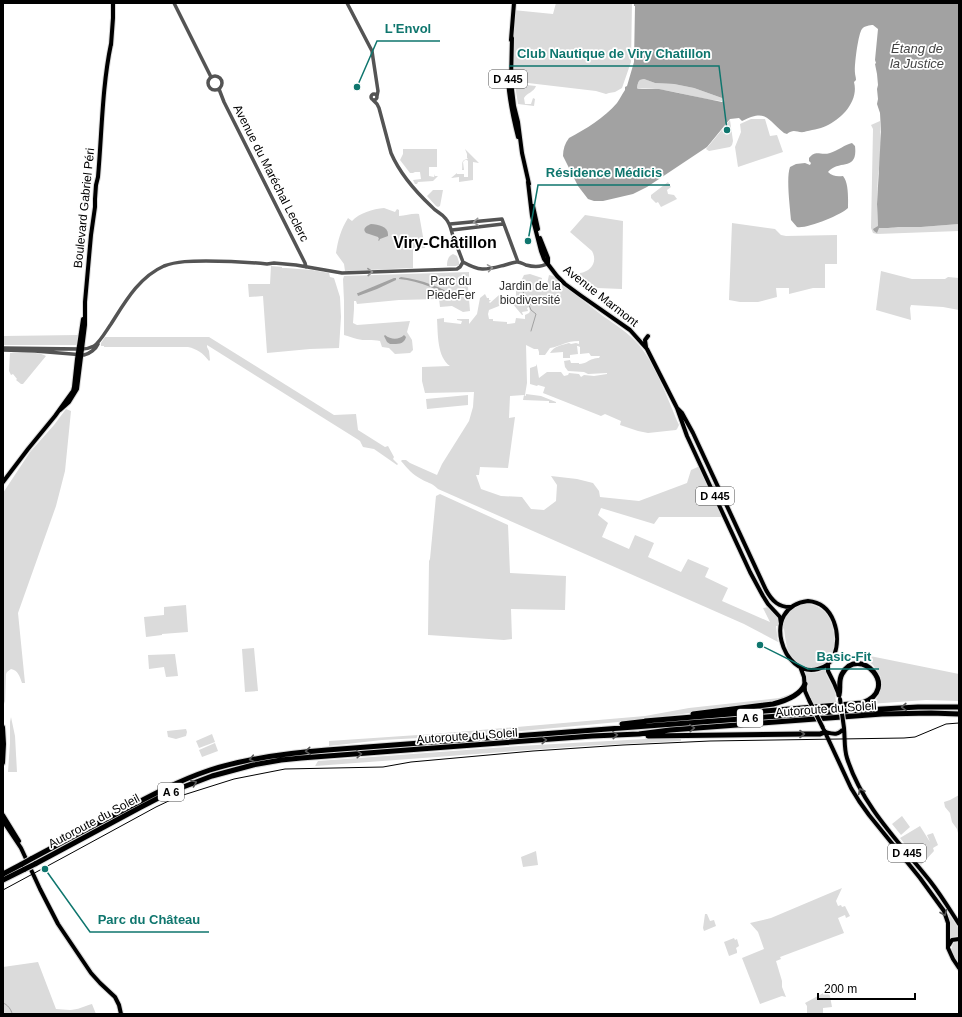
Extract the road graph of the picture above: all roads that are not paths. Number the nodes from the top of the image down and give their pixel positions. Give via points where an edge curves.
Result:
1 (113, 3) edge
2 (174, 3) edge
3 (347, 3) edge
4 (513, 3) edge
5 (512, 38) junction
6 (211, 77) junction
7 (219, 89) junction
8 (522, 153) junction
9 (528, 182) junction
10 (450, 224) junction
11 (503, 224) junction
12 (452, 230) junction
13 (541, 248) junction
14 (549, 256) junction
15 (463, 262) junction
16 (518, 262) junction
17 (548, 263) junction
18 (306, 267) junction
19 (630, 330) junction
20 (640, 333) dead end
21 (648, 336) dead end
22 (101, 338) junction
23 (3, 349) edge
24 (80, 349) junction
25 (647, 349) junction
26 (79, 354) junction
27 (677, 408) junction
28 (679, 414) junction
29 (690, 429) junction
30 (3, 482) edge
31 (763, 596) junction
32 (770, 596) junction
33 (792, 607) junction
34 (781, 624) junction
35 (828, 664) junction
36 (801, 668) junction
37 (805, 684) junction
38 (839, 697) junction
39 (959, 707) edge
40 (959, 714) edge
41 (645, 721) junction
42 (3, 727) edge
43 (844, 728) junction
44 (824, 730) junction
45 (558, 732) junction
46 (639, 734) junction
47 (3, 761) edge
48 (3, 815) edge
49 (3, 821) edge
50 (21, 848) junction
51 (3, 874) edge
52 (3, 880) edge
53 (959, 924) edge
54 (959, 939) edge
55 (948, 948) junction
56 (959, 968) edge
57 (121, 1014) edge

1 - 24 main road, Boulevard Gabriel Péri via 95,213
2 - 6 street
3 - 10 street via 373,55 378,91 375,97 392,153 413,186
4 - 5 main road, D 445
5 - 8 main road, Avenue Marmont / D 445 via 511,81
5 - 8 main road, Avenue Marmont / D 445 via 508,82
6 - 7 street via 220,79 222,84
6 - 7 street via 208,81 209,87 212,90
7 - 18 street, Avenue du Maréchal Leclerc
8 - 9 main road, Avenue Marmont / D 445
9 - 13 main road, Avenue Marmont / D 445 via 532,216
9 - 14 main road, Avenue Marmont / D 445 via 540,238
11 -> 10 street via 502,219
10 - 12 street
11 - 12 street
11 - 16 street
12 - 15 street
13 - 14 main road, D 445 via 544,254
13 - 17 main road, Avenue Marmont / D 445
14 - 17 main road, Avenue Marmont / D 445
15 -> 16 street via 481,270
18 -> 15 street via 342,273 456,269
16 - 17 street via 537,266
17 - 19 main road, Avenue Marmont / D 445 via 557,276 573,290
18 - 22 street via 218,261 187,261 165,266 142,280
19 - 20 main road
19 - 25 main road, Avenue Marmont / D 445
21 - 25 main road via 644,342
22 - 24 street via 95,346
22 - 26 street via 96,347 86,354
23 - 24 street
23 - 26 street
24 - 26 main road, Boulevard Gabriel Péri
25 - 27 main road, Avenue Marmont / D 445
26 - 30 main road, Boulevard Gabriel Péri via 74,387 69,400
27 - 28 main road, Avenue Marmont / D 445
27 - 29 main road, Avenue Marmont / D 445
28 - 29 main road, Avenue Marmont / D 445 via 713,484
28 - 31 main road, Avenue Marmont / D 445
29 - 32 main road, Avenue Marmont / D 445
31 - 32 main road, Avenue Marmont / D 445 via 720,498 760,584
31 - 34 main road, Avenue Marmont / D 445 via 780,617
32 - 33 main road, Avenue Marmont / D 445 via 780,606
33 - 34 main road via 785,614
33 - 35 main road via 803,602 812,602 822,606 831,615 837,644
34 - 36 main road via 784,649 790,659
35 - 36 main road via 821,669
35 - 38 main road, D 445 via 828,671
36 - 37 main road, D 445
37 - 41 highway via 795,695 773,704
37 - 44 main road, D 445, bridge via 805,691
38 - 41 highway via 844,670 858,664 871,668 878,684 875,694 868,700 858,703
38 - 43 main road, D 445, bridge
39 -> 45 highway, Autoroute du Soleil / A 6 via 883,708
46 -> 40 highway, Autoroute du Soleil / A 6 via 882,714
41 - 45 highway
42 - 47 main road
43 - 44 main road via 835,734
53 -> 43 main road, D 445 via 934,886 863,795 845,751
46 -> 44 highway via 820,734
44 -> 55 main road, D 445 via 859,801 944,911 948,923
45 -> 51 highway, Autoroute du Soleil / A 6, bridge via 302,752 237,763 196,775 159,791
52 -> 46 highway, Autoroute du Soleil / A 6, bridge via 170,792 212,776 254,765 281,760
48 - 50 main road via 17,836
49 - 50 main road
50 - 57 main road via 60,927 91,973 117,999
54 - 55 main road via 952,940
55 - 56 main road, D 445

